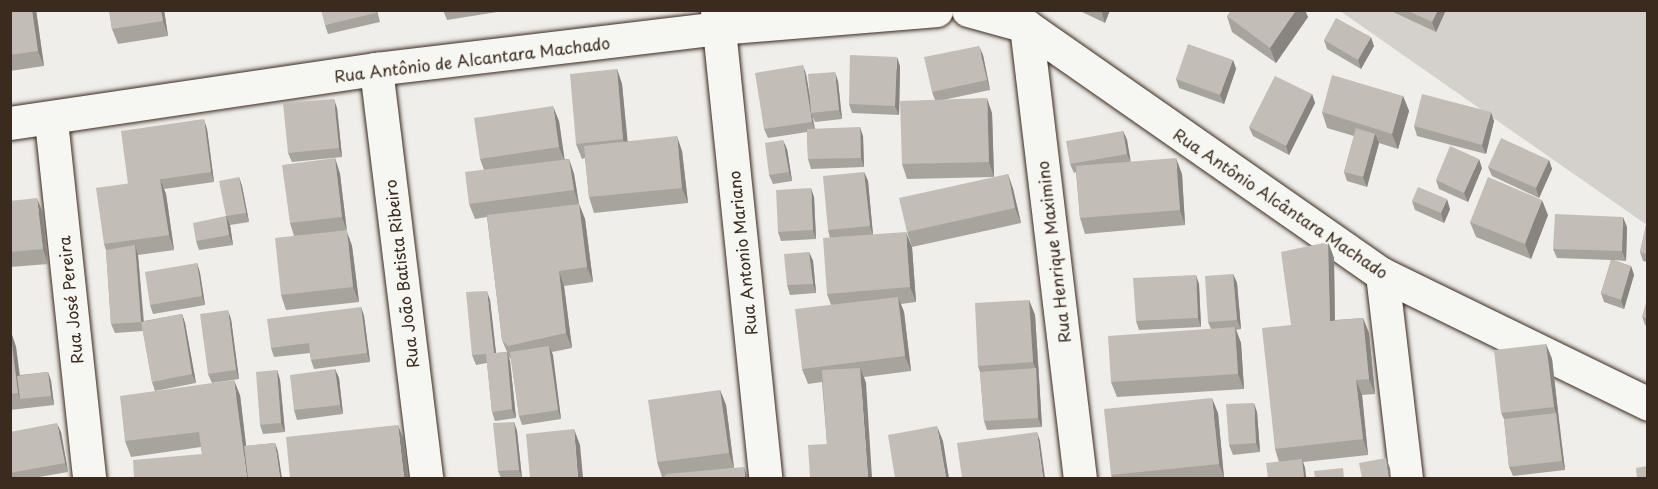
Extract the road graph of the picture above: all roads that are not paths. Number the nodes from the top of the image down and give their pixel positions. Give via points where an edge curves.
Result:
1 (936, 10) edge
2 (968, 10) edge
3 (718, 20) edge
4 (1026, 26) junction
5 (376, 69) junction
6 (51, 121) junction
7 (10, 123) edge
8 (1382, 274) junction
9 (1647, 404) edge
10 (89, 478) edge
11 (426, 478) edge
12 (765, 478) edge
13 (1080, 478) edge
14 (1406, 478) edge

1 - 3 street, Rua Antônio de Alcantara Machado
2 - 4 street
3 - 5 street, Rua Antônio de Alcantara Machado
3 - 12 street, Rua Antonio Mariano
4 - 8 street, Rua Antônio Alcântara Machado
4 - 13 street, Rua Henrique Maximino
5 - 6 street, Rua Antônio de Alcantara Machado
5 - 11 street, Rua João Batista Ribeiro
6 - 7 street, Rua Antônio de Alcantara Machado
6 - 10 street, Rua José Pereira
8 - 9 street, Rua Antônio Alcântara Machado
8 - 14 street

